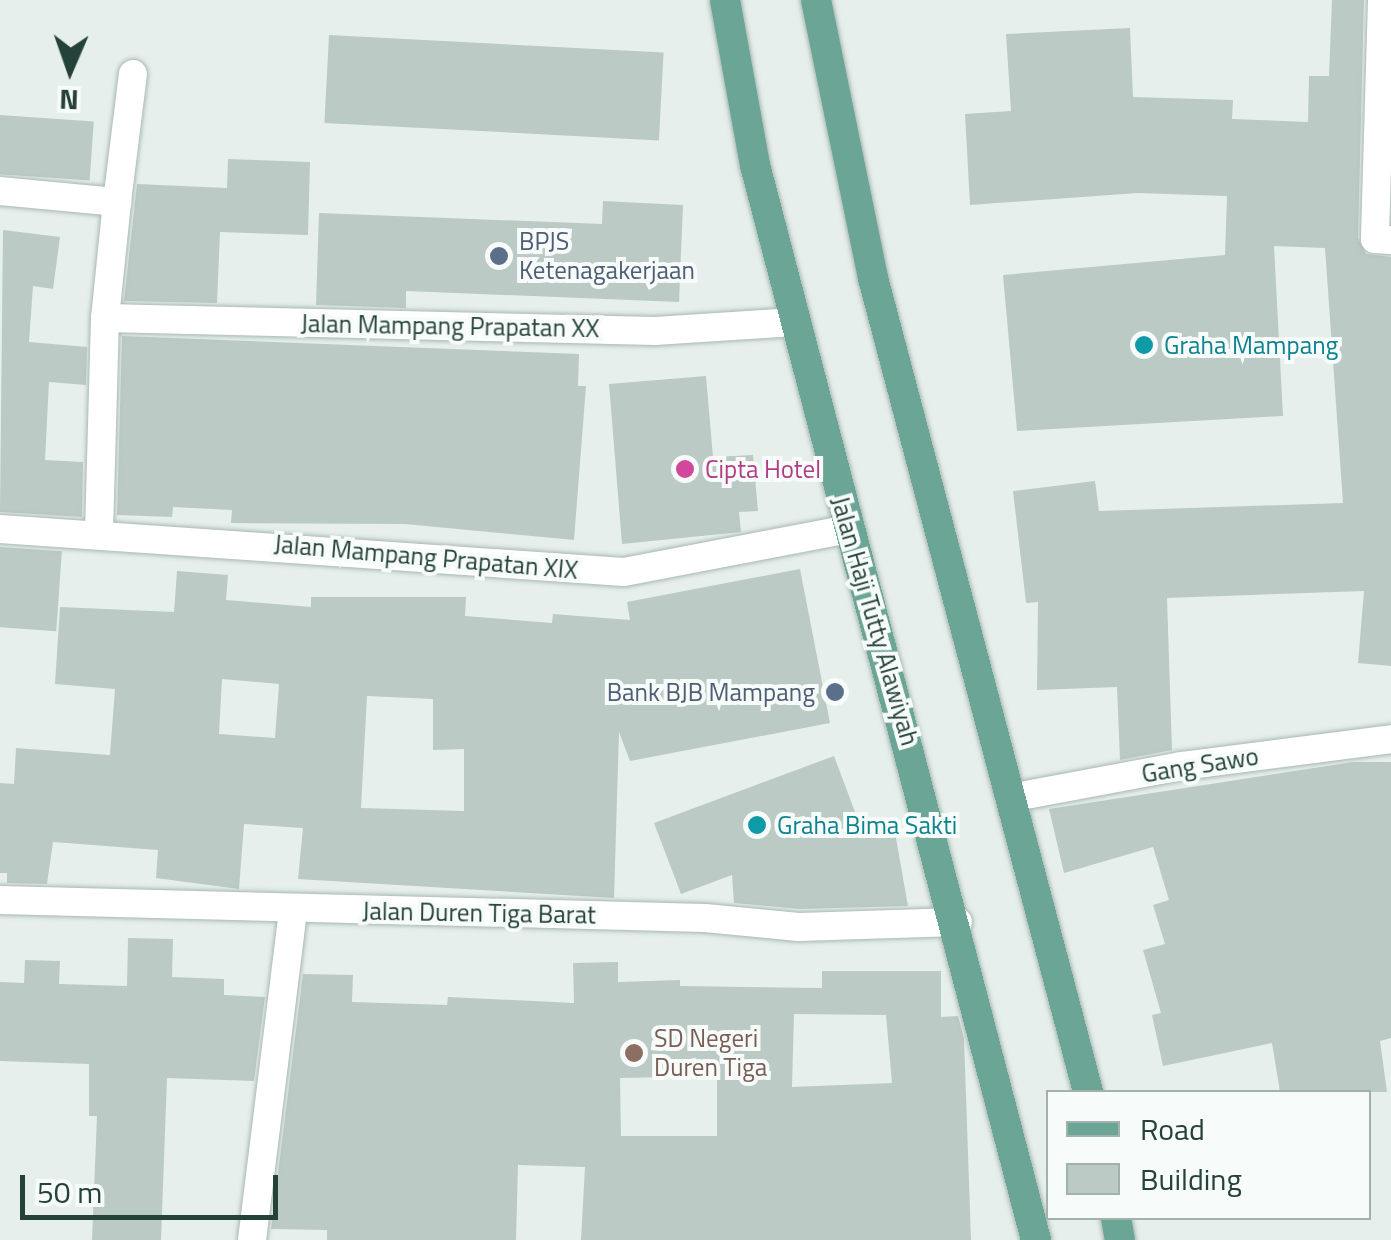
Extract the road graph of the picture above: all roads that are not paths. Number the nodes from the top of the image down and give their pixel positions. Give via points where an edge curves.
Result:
1 (725, 0) edge
2 (816, 0) edge
3 (1382, 0) edge
4 (134, 74) dead end
5 (0, 192) edge
6 (117, 202) junction
7 (1391, 240) edge
8 (106, 318) junction
9 (795, 322) junction
10 (0, 530) edge
11 (849, 530) junction
12 (99, 531) junction
13 (1391, 738) edge
14 (1010, 798) junction
15 (0, 900) edge
16 (293, 912) junction
17 (958, 922) junction
18 (1087, 1090) edge
19 (252, 1240) edge
20 (1036, 1240) edge

1 - 9 main road, Jalan Haji Tutty Alawiyah via 755,165
2 - 14 main road via 873,278
3 - 7 street via 1375,239
4 - 6 street
5 - 6 street
6 - 8 street
8 - 9 street, Jalan Mampang Prapatan XX via 656,331
8 - 12 street
9 - 11 main road, Jalan Haji Tutty Alawiyah
10 - 12 street, Jalan Mampang Prapatan XIX
11 - 12 street, Jalan Mampang Prapatan XIX via 624,572
11 - 17 main road, Jalan Haji Tutty Alawiyah
13 - 14 street, Gang Sawo via 1181,766
14 - 18 main road
15 - 16 street, Jalan Duren Tiga Barat
16 - 17 street, Jalan Duren Tiga Barat via 705,918 799,927
16 - 19 street
17 - 20 main road, Jalan Haji Tutty Alawiyah

